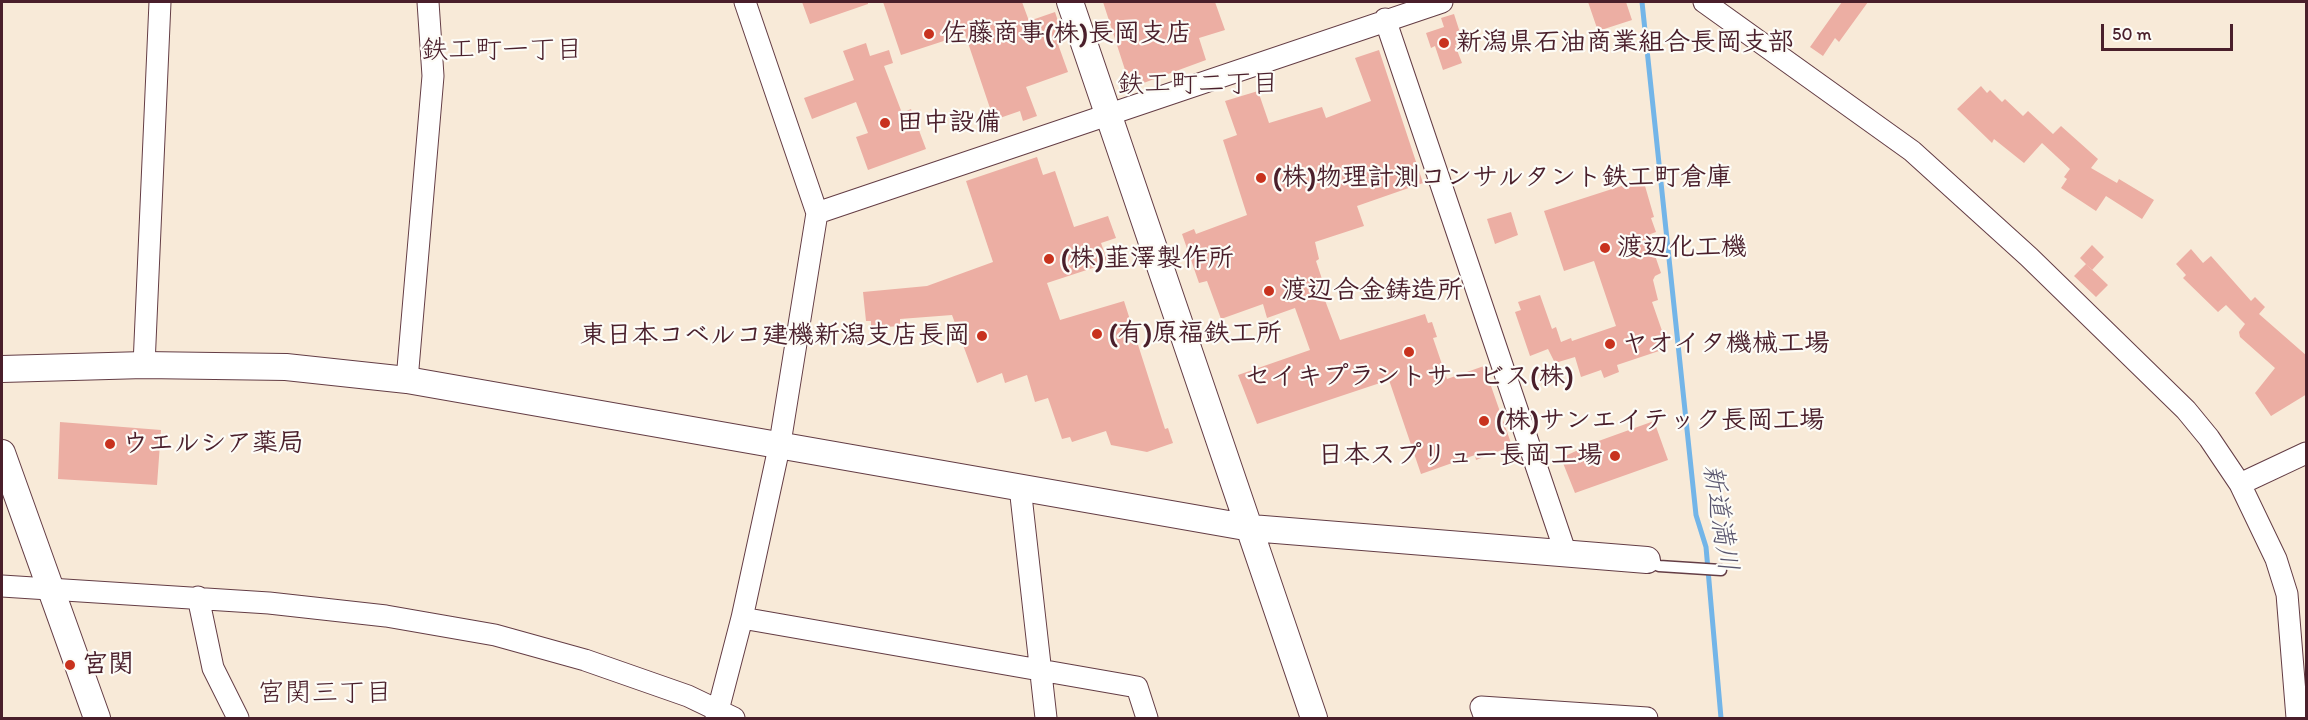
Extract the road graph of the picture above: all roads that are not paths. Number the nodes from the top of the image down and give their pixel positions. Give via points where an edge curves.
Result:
1 (159, 2) edge
2 (428, 2) edge
3 (745, 2) edge
4 (1070, 2) edge
5 (1442, 2) edge
6 (1704, 2) edge
7 (1385, 19) junction
8 (1110, 113) junction
9 (817, 213) junction
10 (144, 365) junction
11 (2, 369) edge
12 (407, 380) junction
13 (780, 443) junction
14 (2, 453) edge
15 (2307, 453) edge
16 (2240, 484) junction
17 (1020, 487) junction
18 (1251, 528) junction
19 (1566, 554) junction
20 (1647, 560) joint
21 (1720, 570) dead end
22 (2, 586) edge
23 (48, 587) junction
24 (198, 597) junction
25 (2297, 608) edge
26 (742, 618) junction
27 (1039, 670) junction
28 (93, 714) edge
29 (723, 716) edge
30 (238, 718) edge
31 (1046, 718) edge
32 (1147, 718) edge
33 (1314, 718) edge
34 (1485, 718) edge
35 (1647, 718) edge
36 (2297, 718) edge

1 - 10 street
2 - 12 street via 433,76
3 - 9 street
4 - 8 street
5 - 7 street
6 - 16 street via 1912,151 2029,257 2186,410
7 - 8 street
7 - 19 street
8 - 9 street
8 - 18 street
9 - 13 street
10 - 11 street
10 - 12 street via 286,367
12 - 13 street
13 - 17 street
13 - 26 street
14 - 23 street
15 - 16 street
16 - 25 street
17 - 18 street
17 - 27 street
18 - 19 street
18 - 33 street
19 - 20 street
20 - 21 lane via 1659,566
22 - 23 street
23 - 24 street
23 - 28 street
24 - 29 street via 386,616 495,635 585,660 688,696
24 - 30 street via 213,668
25 - 36 street
26 - 27 street
26 - 29 street
27 - 31 street
27 - 32 street via 1137,687
34 - 35 street via 1481,707

